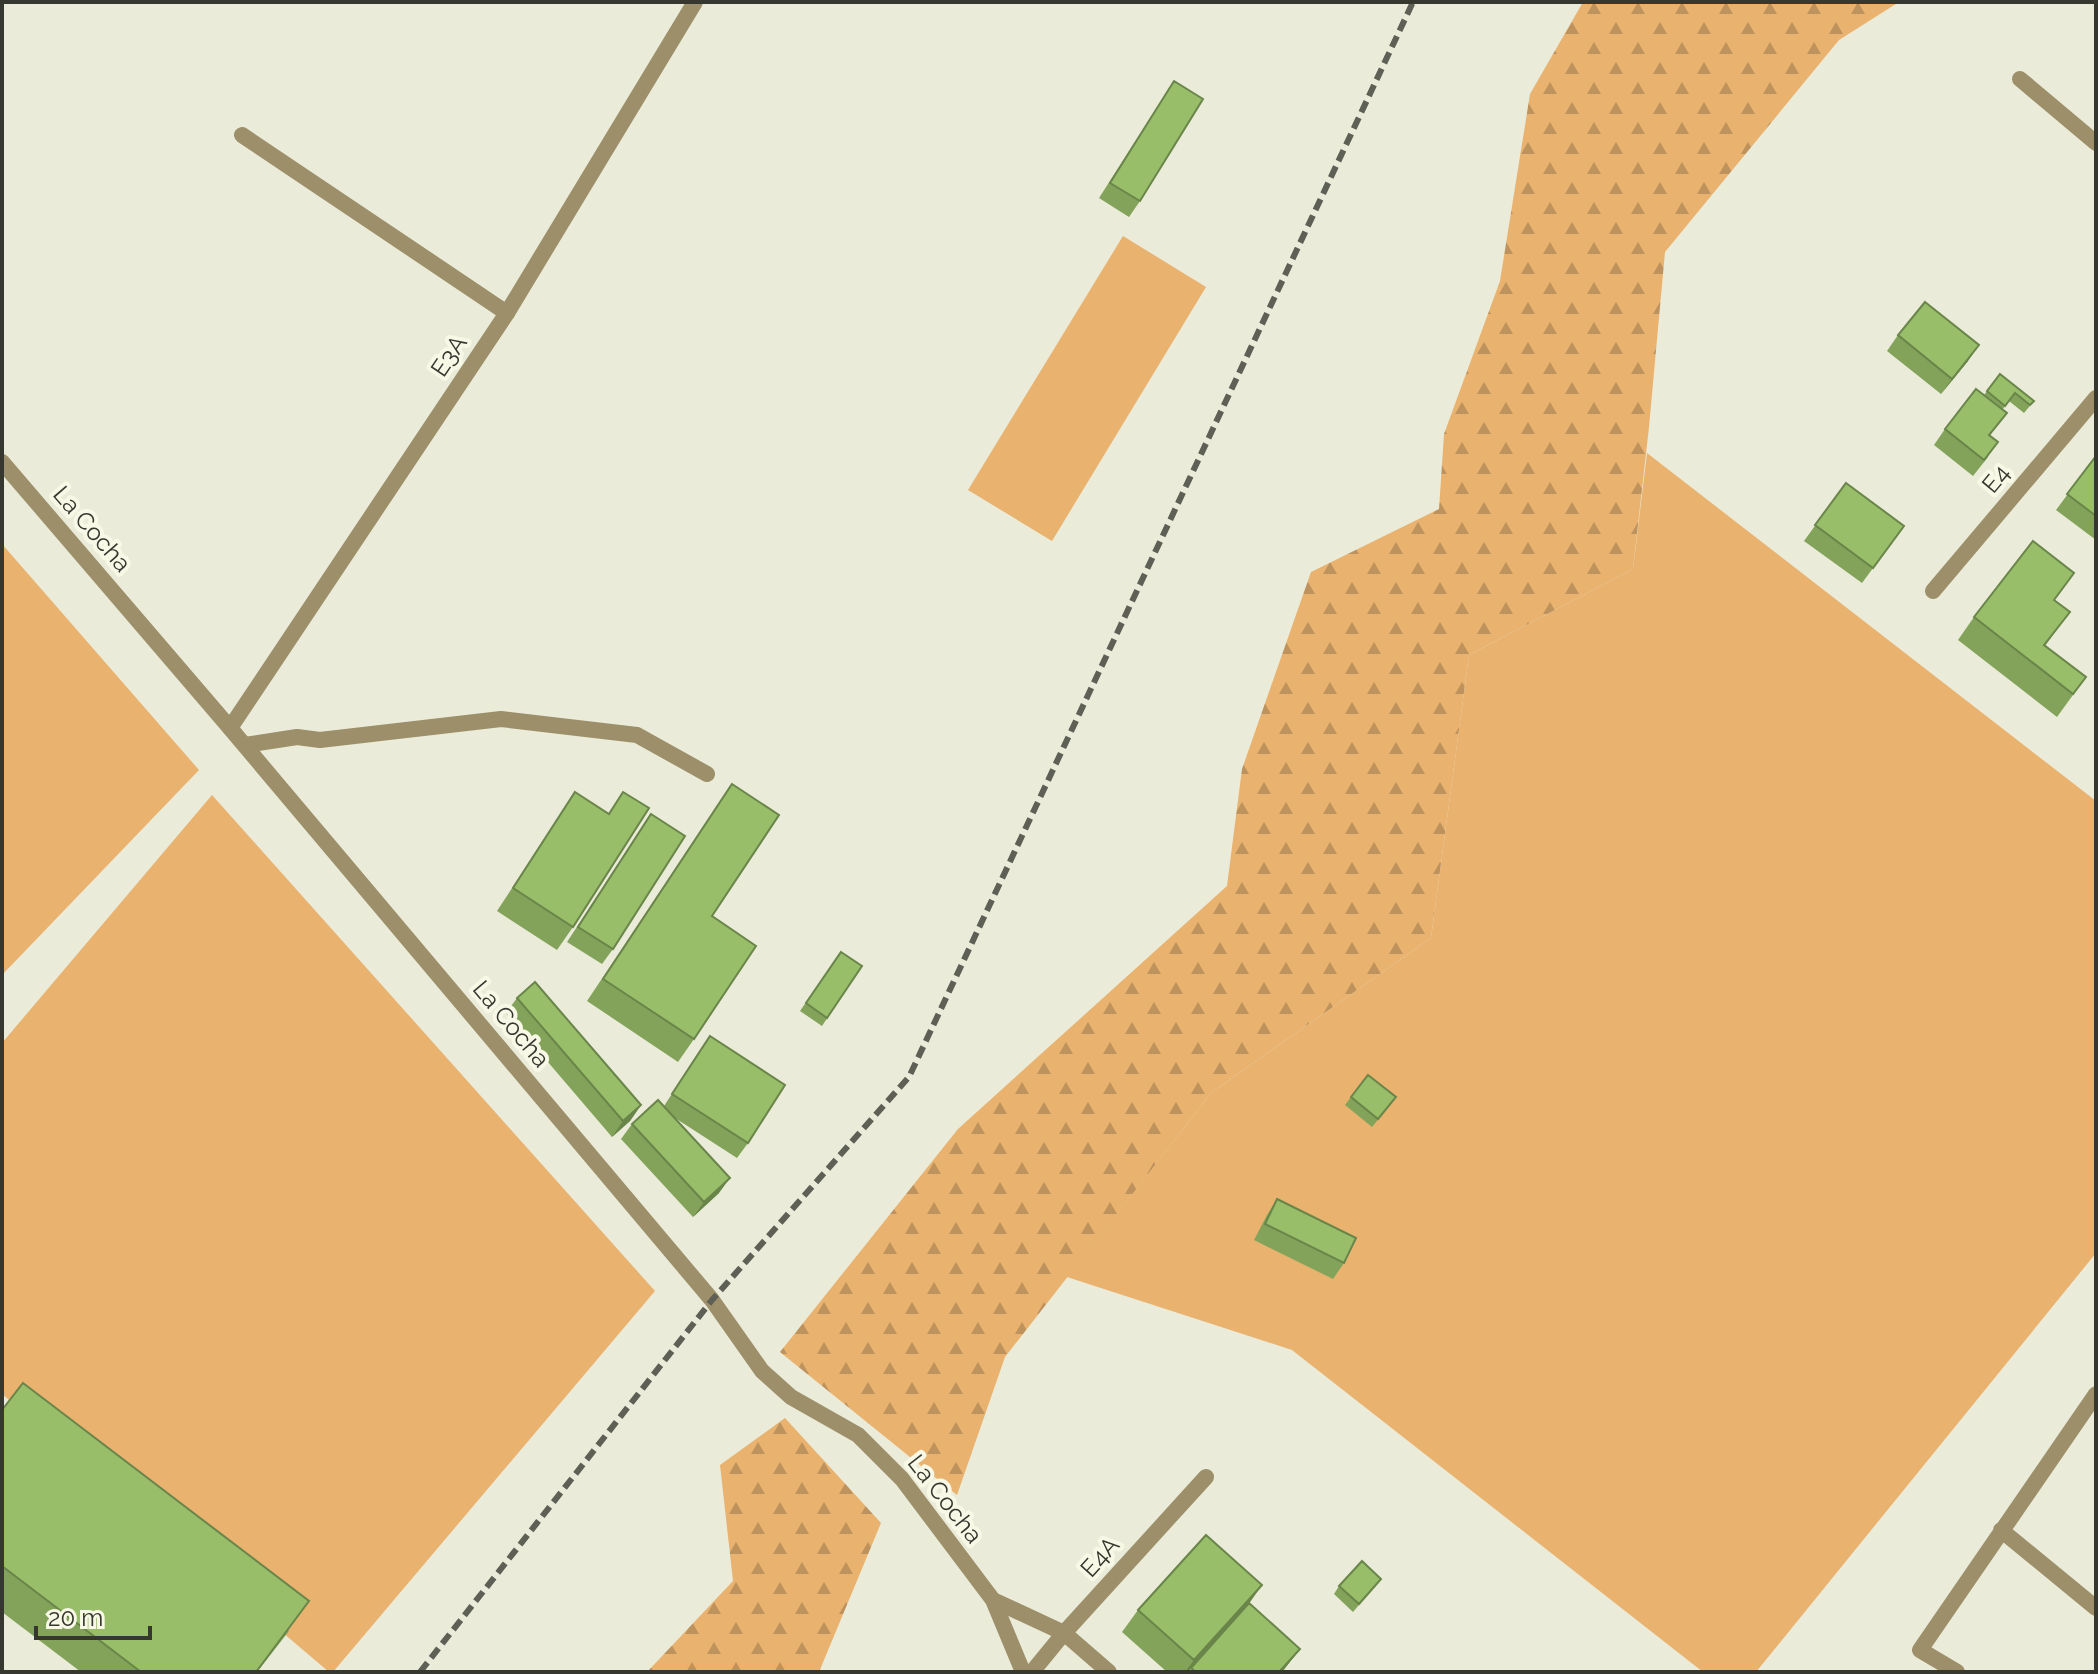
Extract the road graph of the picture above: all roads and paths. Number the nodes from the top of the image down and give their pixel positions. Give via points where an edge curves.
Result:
1 (695, 2) edge
2 (2020, 79) dead end
3 (242, 135) dead end
4 (2096, 143) edge
5 (507, 313) junction
6 (2096, 398) edge
7 (2, 462) edge
8 (1933, 591) dead end
9 (230, 728) junction
10 (245, 745) junction
11 (707, 774) dead end
12 (2096, 1394) edge
13 (1206, 1477) dead end
14 (2001, 1530) junction
15 (993, 1600) junction
16 (2096, 1608) edge
17 (1064, 1633) junction
18 (1023, 1672) edge
19 (1032, 1672) edge
20 (1109, 1672) edge
21 (1957, 1672) edge

1 - 5 street, E3A
2 - 4 street
3 - 5 street
5 - 9 street, E3A
6 - 8 street, E4
7 - 9 street, La Cocha
9 - 10 street, La Cocha
10 - 11 street via 501,719 637,735
10 - 15 street, La Cocha via 712,1300 762,1371 791,1397 858,1435 902,1479
12 - 14 street
13 - 17 street, E4A
14 - 16 street
14 - 21 street via 1920,1650
15 - 17 street, La Cocha
15 - 18 street, La Cocha
17 - 19 street, E4A
17 - 20 street, La Cocha

